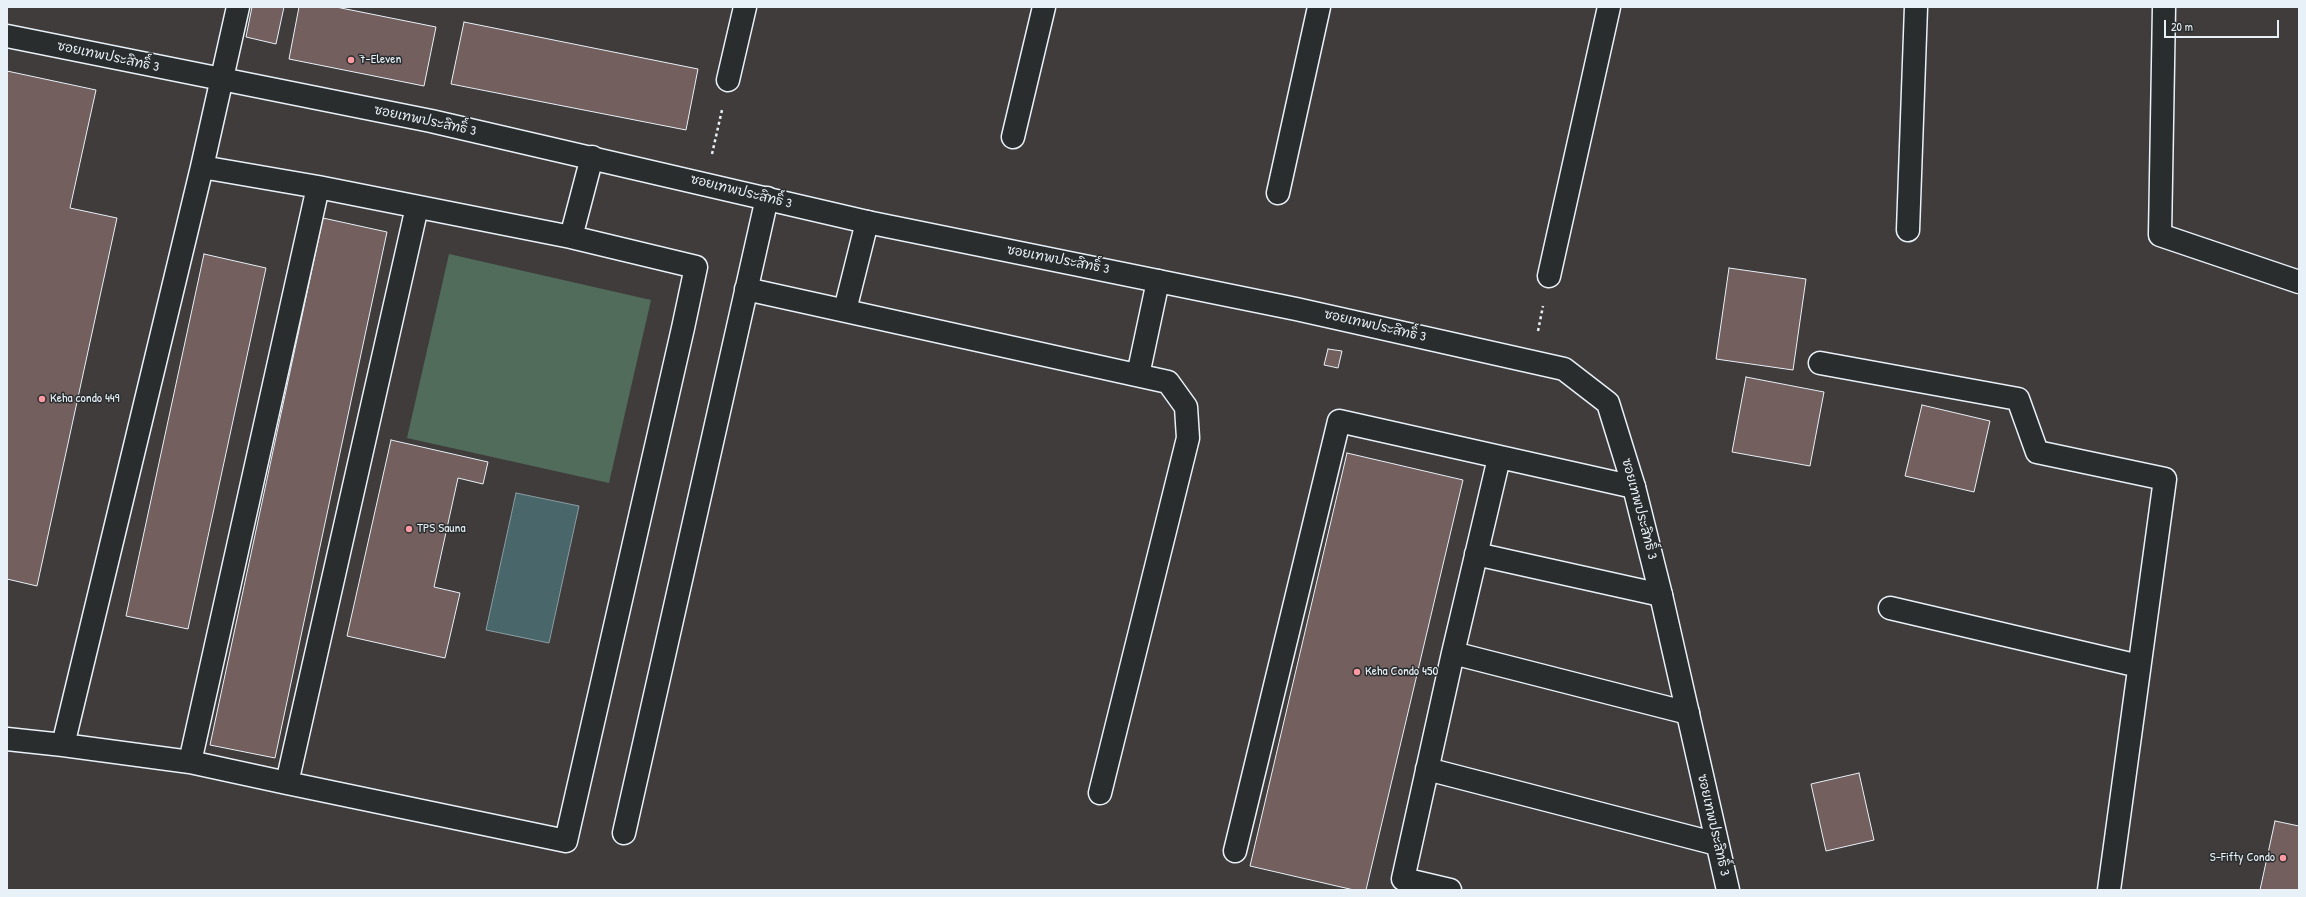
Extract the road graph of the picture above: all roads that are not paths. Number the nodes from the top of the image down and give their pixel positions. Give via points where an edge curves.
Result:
1 (238, 7) edge
2 (746, 7) edge
3 (1044, 7) edge
4 (1319, 7) edge
5 (1609, 7) edge
6 (1916, 7) edge
7 (2164, 7) edge
8 (7, 36) edge
9 (728, 80) road end
10 (222, 81) junction
11 (1014, 137) dead end
12 (592, 157) junction
13 (202, 167) junction
14 (318, 187) junction
15 (1278, 193) dead end
16 (767, 198) junction
17 (417, 207) junction
18 (867, 222) junction
19 (1908, 230) dead end
20 (571, 237) junction
21 (1549, 276) road end
22 (1158, 281) junction
23 (2299, 282) edge
24 (746, 289) junction
25 (846, 310) junction
26 (1820, 363) dead end
27 (1138, 375) junction
28 (1499, 458) junction
29 (1634, 487) junction
30 (1476, 554) junction
31 (1661, 595) junction
32 (1890, 608) dead end
33 (1452, 653) junction
34 (2139, 666) junction
35 (1688, 713) junction
36 (7, 739) edge
37 (64, 745) junction
38 (190, 762) junction
39 (1427, 769) junction
40 (287, 782) junction
41 (1100, 793) dead end
42 (624, 834) dead end
43 (1717, 844) junction
44 (1235, 851) dead end
45 (1450, 890) edge
46 (1728, 890) edge
47 (2109, 890) edge

1 - 10 street
2 - 9 street
3 - 11 street
4 - 15 street
5 - 21 street
6 - 19 street
7 - 23 street via 2160,235
8 - 10 street, ซอยเทพประสิทธิ์ 3
10 - 12 street, ซอยเทพประสิทธิ์ 3 via 431,121
10 - 13 street
12 - 16 street, ซอยเทพประสิทธิ์ 3
12 - 20 street
13 - 14 street
13 - 37 street
14 - 17 street
14 - 38 street
16 - 18 street, ซอยเทพประสิทธิ์ 3
16 - 24 street
17 - 20 street
17 - 40 street
18 - 22 street, ซอยเทพประสิทธิ์ 3
18 - 25 street
20 - 40 street via 696,267 566,841
22 - 27 street
22 - 29 street, ซอยเทพประสิทธิ์ 3 via 1296,308 1564,369 1608,403
24 - 25 street
24 - 42 street
25 - 27 street
26 - 34 street via 2018,399 2037,452 2165,479
27 - 41 street via 1168,382 1186,408 1188,438
28 - 29 street
28 - 30 street
28 - 44 street via 1339,421
29 - 31 street, ซอยเทพประสิทธิ์ 3
30 - 31 street
30 - 33 street
31 - 35 street, ซอยเทพประสิทธิ์ 3
32 - 34 street
33 - 35 street
33 - 39 street
34 - 47 street
35 - 43 street, ซอยเทพประสิทธิ์ 3
36 - 37 street
37 - 38 street
38 - 40 street
39 - 43 street
39 - 45 street via 1403,879
43 - 46 street, ซอยเทพประสิทธิ์ 3

